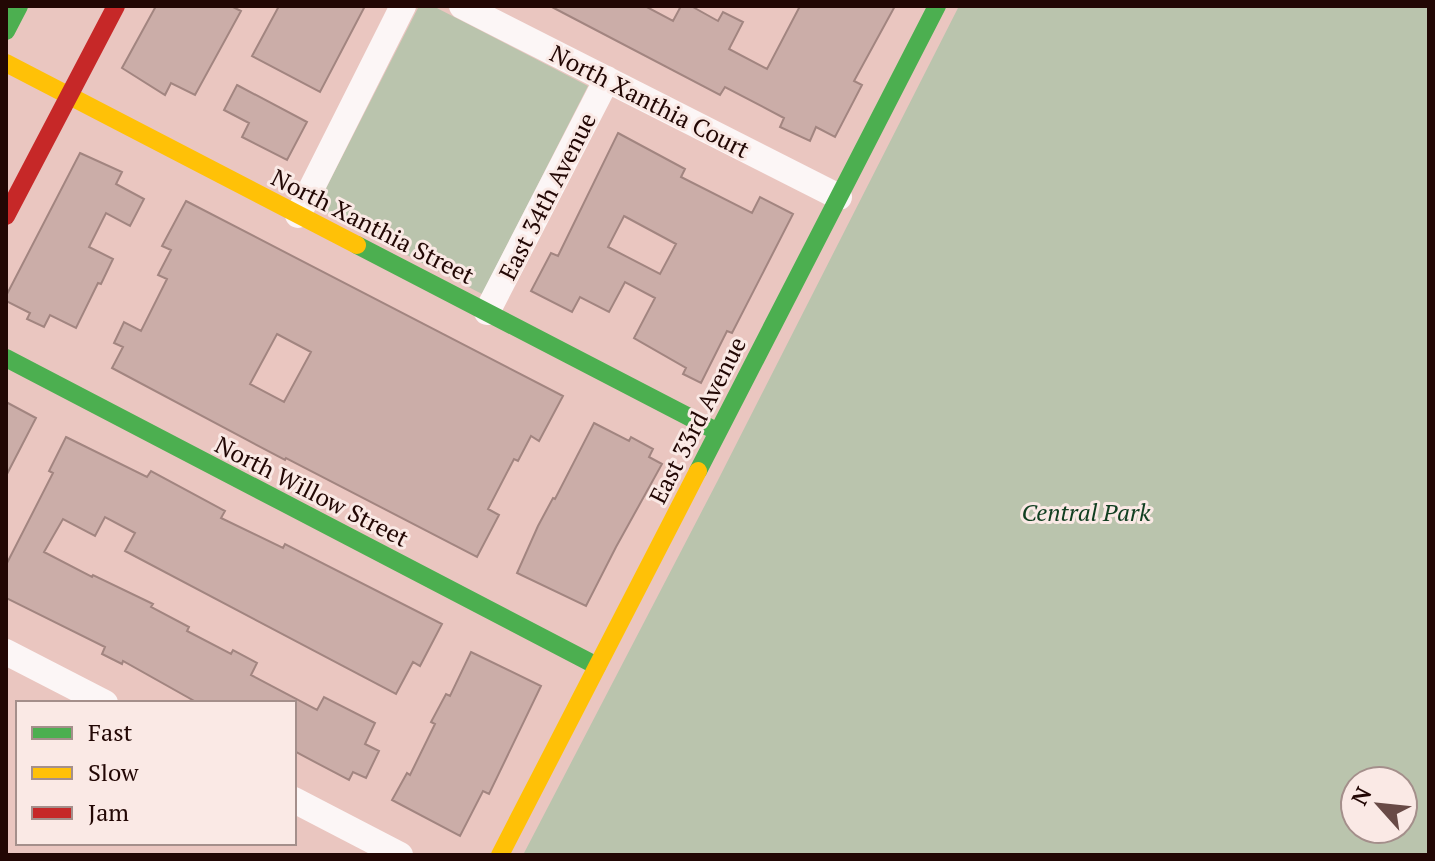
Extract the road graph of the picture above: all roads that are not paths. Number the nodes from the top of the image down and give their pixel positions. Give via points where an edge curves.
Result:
1 (19, 6) edge
2 (116, 6) edge
3 (403, 6) edge
4 (462, 6) edge
5 (937, 6) edge
6 (6, 31) edge
7 (6, 63) edge
8 (607, 79) junction
9 (68, 96) junction
10 (839, 197) junction
11 (298, 215) junction
12 (6, 216) edge
13 (487, 312) junction
14 (6, 358) edge
15 (718, 432) junction
16 (6, 652) edge
17 (597, 666) junction
18 (101, 701) edge
19 (296, 801) edge
20 (400, 855) edge
21 (500, 855) edge

1 - 6 street
2 - 9 street
3 - 11 street
4 - 8 street, North Xanthia Court
5 - 10 street, East 33rd Avenue
7 - 9 street, North Xanthia Street
8 - 10 street, North Xanthia Court
8 - 13 street, East 34th Avenue
9 - 11 street, North Xanthia Street
9 - 12 street
10 - 15 street, East 33rd Avenue
11 - 13 street, North Xanthia Street
13 - 15 street, North Xanthia Street
14 - 17 street, North Willow Street
15 - 17 street, East 33rd Avenue
16 - 18 street
17 - 21 street, East 33rd Avenue
19 - 20 street

